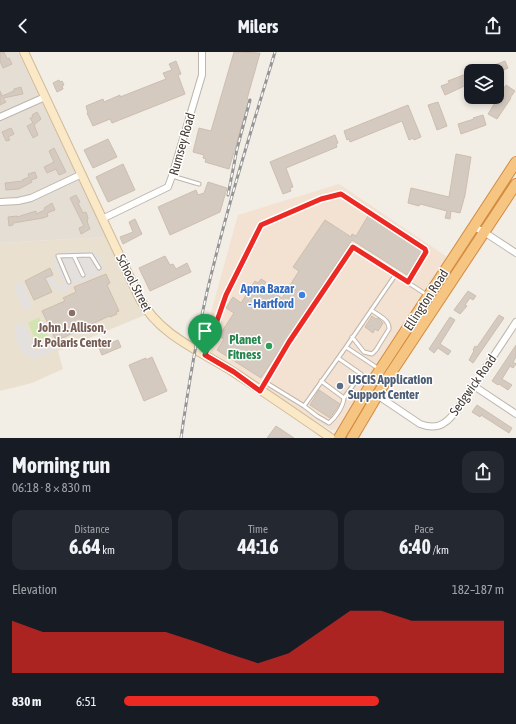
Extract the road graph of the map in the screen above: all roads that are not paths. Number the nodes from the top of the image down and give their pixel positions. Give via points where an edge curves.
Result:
1 (24, 52) edge
2 (202, 52) edge
3 (45, 97) junction
4 (0, 117) edge
5 (516, 162) edge
6 (82, 174) junction
7 (172, 176) junction
8 (199, 184) dead end
9 (516, 184) edge
10 (0, 202) edge
11 (102, 219) junction
12 (474, 227) junction
13 (484, 232) junction
14 (516, 253) edge
15 (74, 256) junction
16 (99, 268) dead end
17 (396, 274) junction
18 (83, 275) dead end
19 (69, 282) dead end
20 (408, 282) junction
21 (429, 296) junction
22 (438, 302) junction
23 (371, 310) junction
24 (516, 322) edge
25 (352, 337) junction
26 (346, 346) junction
27 (205, 355) junction
28 (338, 358) junction
29 (380, 370) junction
30 (321, 381) junction
31 (265, 382) junction
32 (474, 386) junction
33 (260, 391) junction
34 (377, 395) junction
35 (344, 398) junction
36 (304, 406) junction
37 (516, 414) edge
38 (331, 438) edge
39 (339, 438) edge
40 (352, 438) edge

1 - 3 main road, School Street
2 - 7 street, Rumsey Road via 202,75
3 - 4 street
3 - 6 main road, School Street
5 - 12 highway, Ellington Road
6 - 10 street via 32,198 18,202
6 - 11 main road, School Street
7 - 8 lane
7 - 11 street, Rumsey Road via 168,187
9 - 13 highway, Ellington Road
11 - 27 main road, School Street via 148,312 165,330
12 - 13 street
12 - 21 highway, Ellington Road
13 - 14 street
13 - 22 highway, Ellington Road
15 - 16 lane via 91,255
15 - 18 lane
15 - 19 lane via 58,256
17 - 20 lane
17 - 23 lane
17 - 31 lane via 353,247
20 - 21 lane
20 - 27 lane via 426,252 425,249 341,194 321,199 261,225 226,295
21 - 22 highway
21 - 29 highway, Ellington Road
22 - 34 highway, Ellington Road
23 - 25 lane
23 - 25 lane via 390,326 376,350 372,354 364,352
24 - 32 street, Sedgwick Road
25 - 26 lane
26 - 28 lane
26 - 29 lane
27 - 33 main road, School Street
28 - 30 lane
28 - 35 lane via 361,374
29 - 39 highway, Ellington Road
30 - 35 lane
30 - 36 lane
31 - 33 lane
31 - 36 lane
32 - 34 street, Sedgwick Road via 450,419 436,427 420,424
32 - 37 street
33 - 38 main road, School Street
34 - 40 highway, Ellington Road
35 - 36 lane via 344,403 329,422

